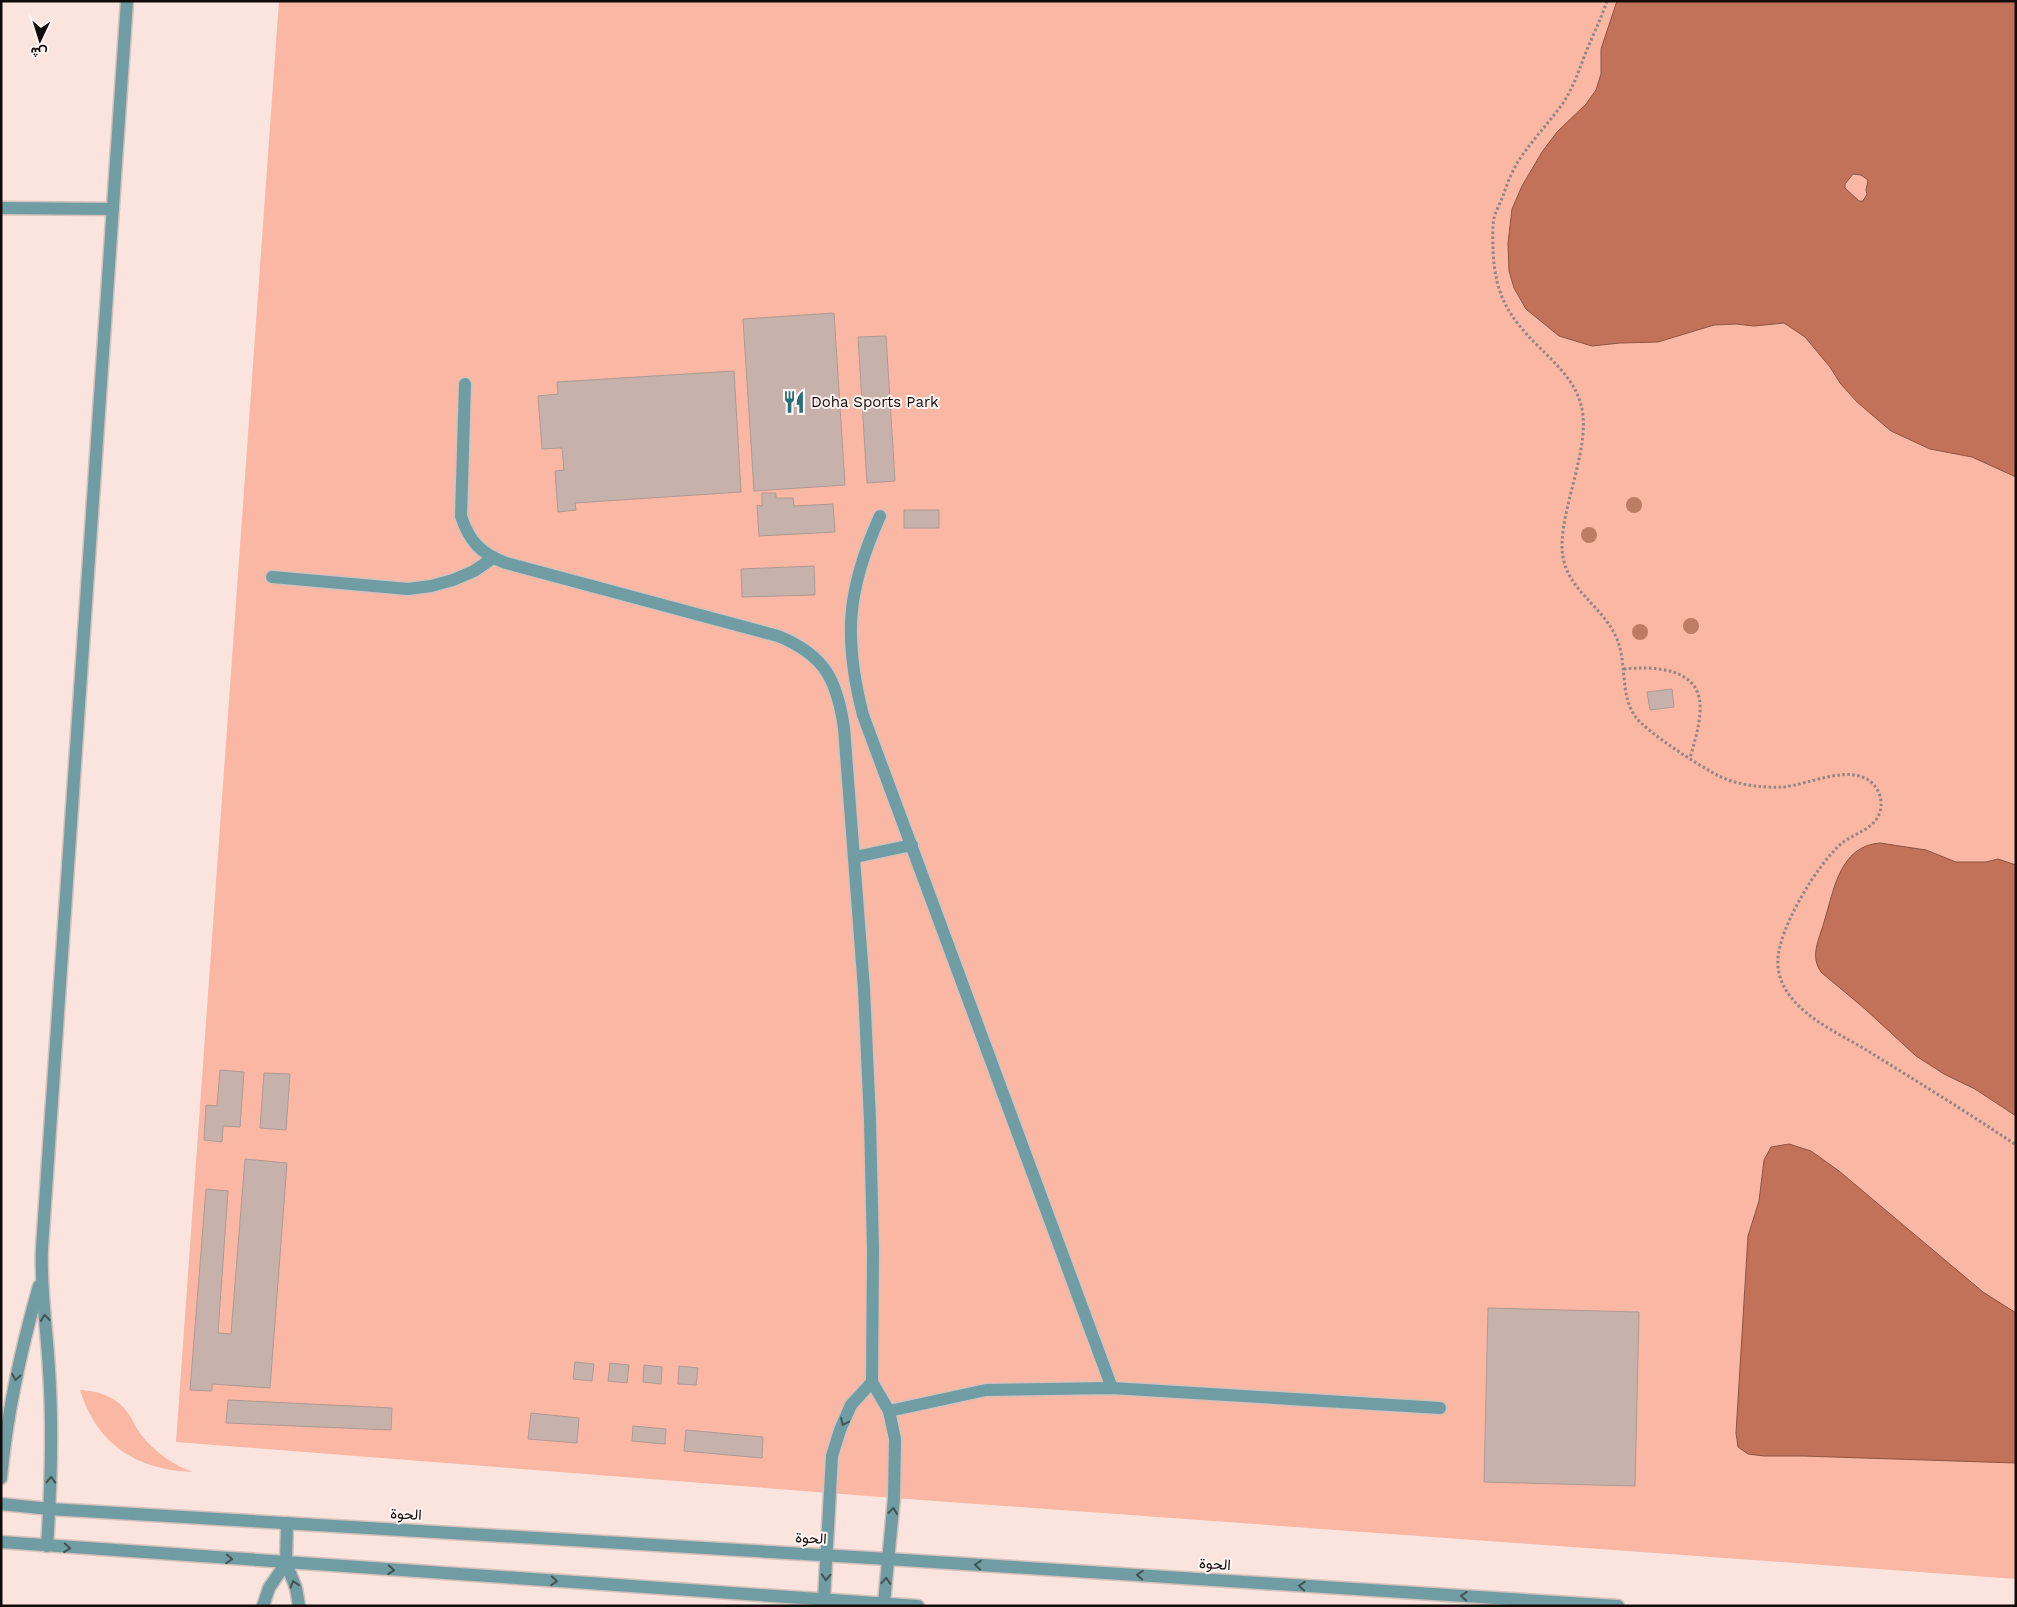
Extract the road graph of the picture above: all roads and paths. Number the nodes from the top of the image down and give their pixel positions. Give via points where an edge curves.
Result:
1 (127, 1) edge
2 (1607, 1) edge
3 (1, 208) edge
4 (113, 210) junction
5 (465, 384) dead end
6 (880, 516) dead end
7 (493, 558) junction
8 (272, 577) dead end
9 (1624, 669) junction
10 (1690, 758) junction
11 (912, 845) junction
12 (855, 857) junction
13 (2016, 1145) edge
14 (41, 1278) junction
15 (872, 1382) junction
16 (1112, 1388) junction
17 (1440, 1408) dead end
18 (889, 1411) junction
19 (1, 1478) edge
20 (1, 1504) edge
21 (50, 1509) junction
22 (287, 1523) junction
23 (1, 1542) edge
24 (47, 1546) junction
25 (827, 1555) junction
26 (888, 1559) junction
27 (286, 1563) junction
28 (824, 1599) junction
29 (884, 1604) junction
30 (263, 1606) edge
31 (299, 1606) edge
32 (918, 1606) edge
33 (1618, 1606) edge

1 - 4 street
2 - 9 path via 1565,101 1514,168 1494,218 1493,240 1494,273 1509,313 1556,363 1582,406 1579,458 1562,542 1563,566 1617,638
3 - 4 street
4 - 14 street
5 - 7 street via 461,516 472,541
6 - 11 street via 856,579 850,646 862,715
7 - 8 street via 453,580 408,589
7 - 12 street via 778,636 798,644 814,657 837,691 842,710
9 - 10 path via 1627,695 1635,716 1662,740
9 - 10 path via 1661,668 1688,680 1697,691 1699,719
10 - 13 path via 1720,776 1761,786 1782,788 1836,774 1862,778 1873,784 1880,794 1878,818 1841,843 1799,902 1780,941 1777,963 1781,982 1791,998 1814,1018
11 - 12 street
11 - 16 street
12 - 15 street via 870,1120
14 -> 19 street via 18,1367
21 -> 14 street via 50,1398
15 - 18 street
15 -> 25 street via 851,1405 832,1456
16 - 17 street
16 - 18 street via 986,1390
26 -> 18 street via 896,1462
20 - 21 street, الحوة
21 - 22 street, الحوة
21 - 24 street
22 - 25 street, الحوة
22 - 27 street
23 - 24 street
24 -> 27 street
25 - 26 street, الحوة
25 -> 28 street
29 -> 26 street
33 -> 26 street, الحوة
27 -> 28 street
27 - 30 street via 269,1588
31 -> 27 street
28 - 29 street
29 - 32 street

